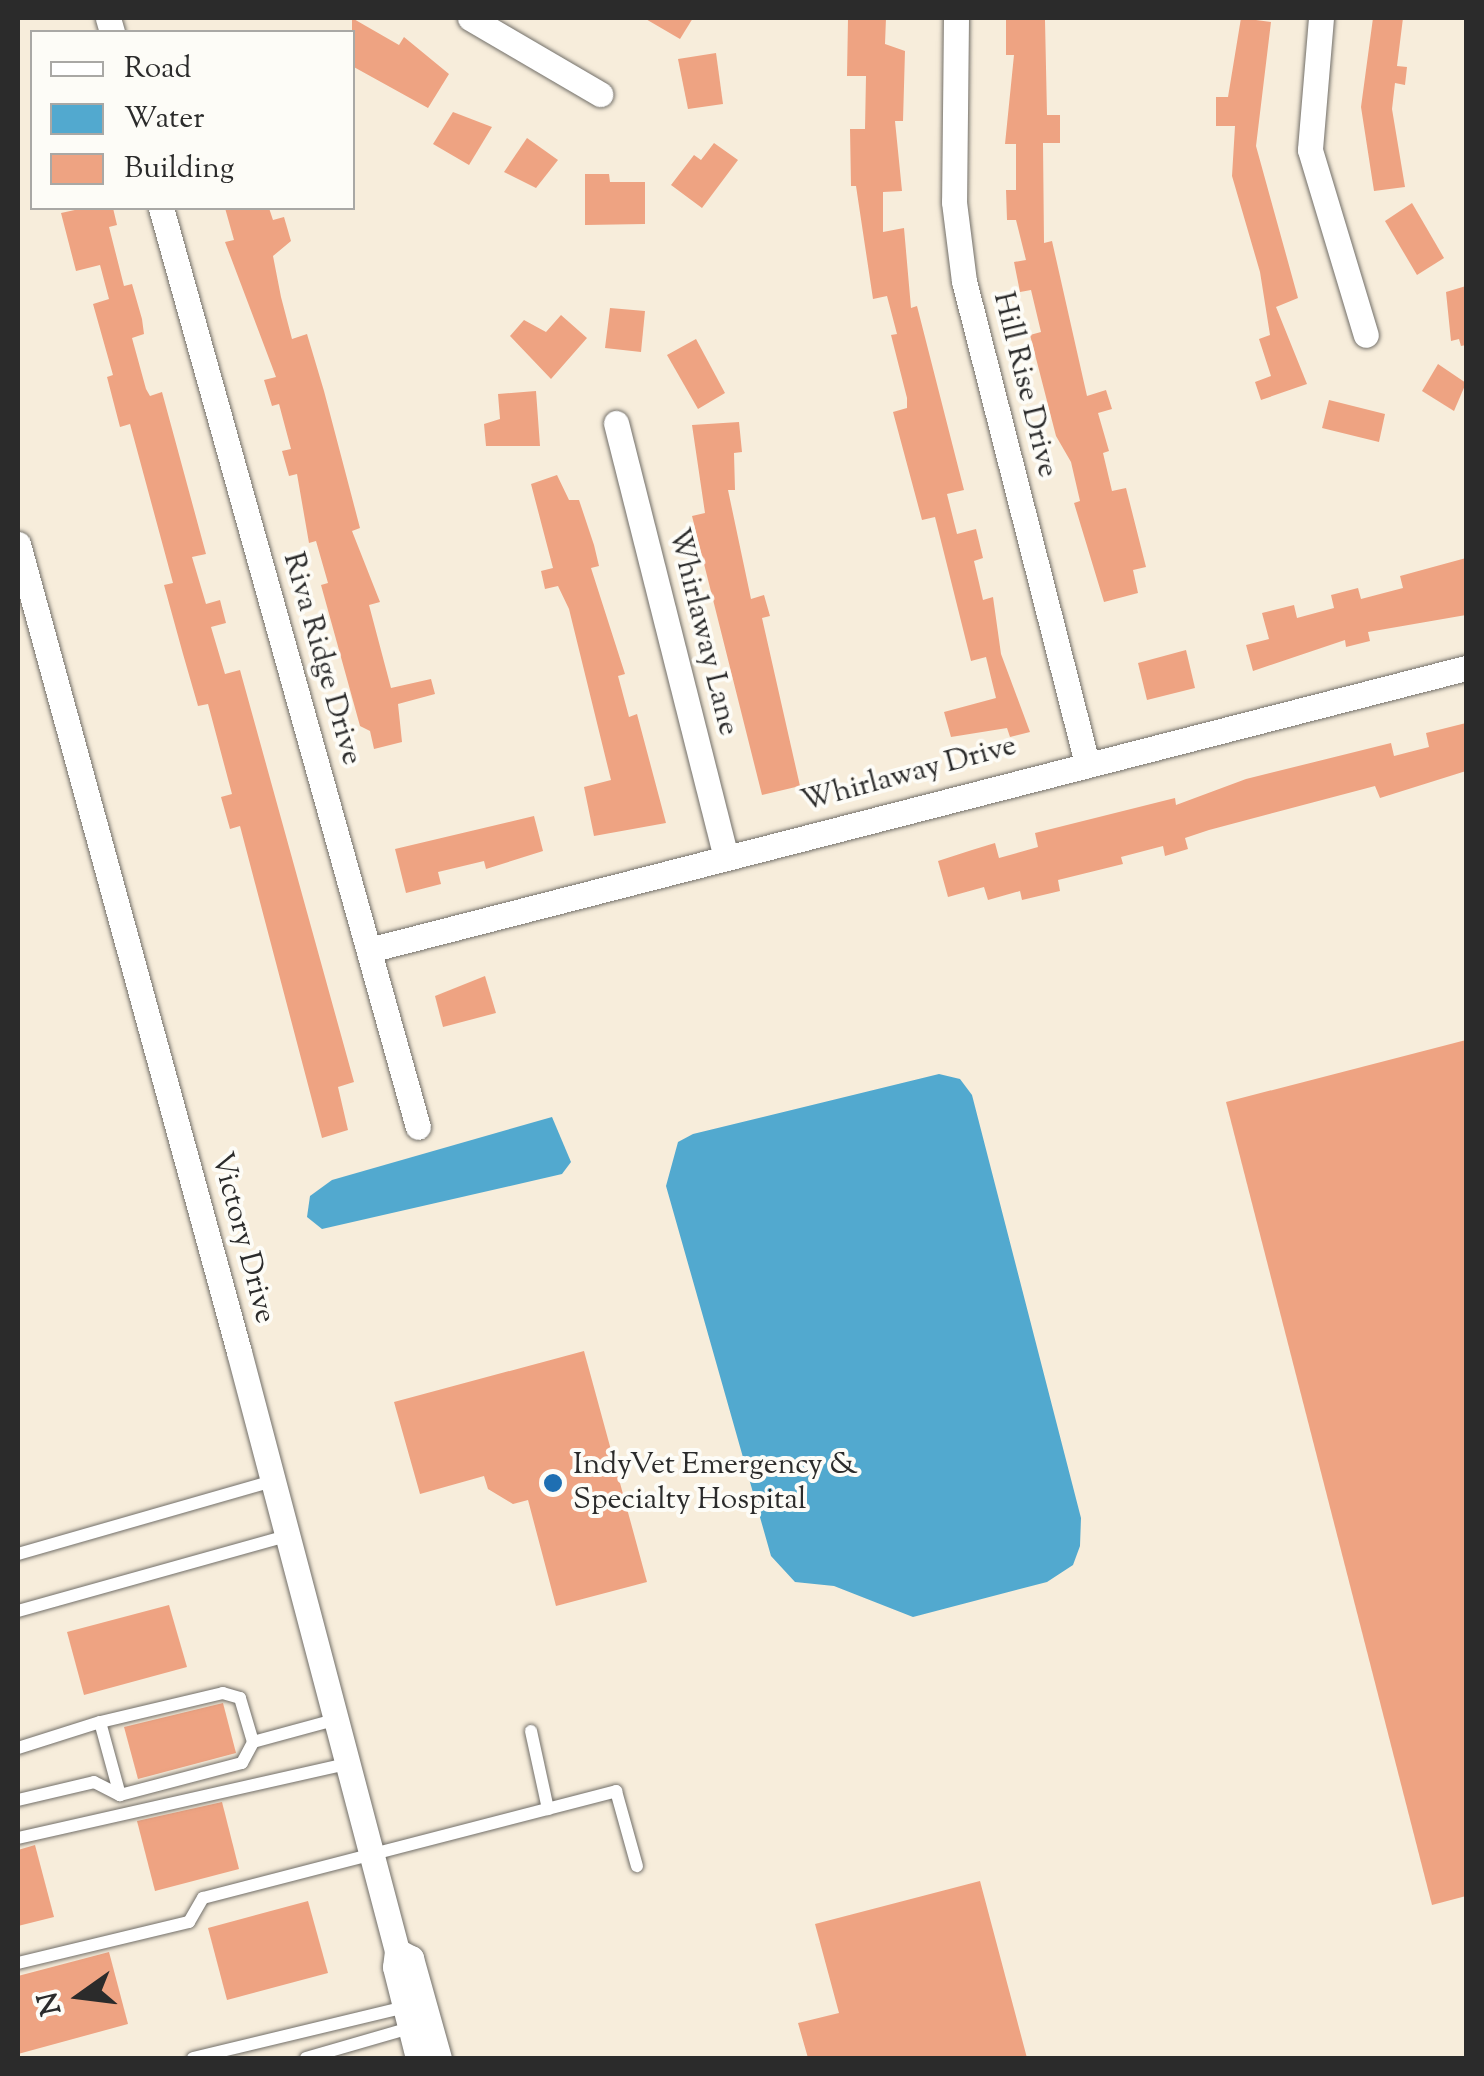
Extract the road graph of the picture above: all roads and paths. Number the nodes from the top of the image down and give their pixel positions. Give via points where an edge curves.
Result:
1 (470, 18) edge
2 (956, 18) edge
3 (1322, 18) edge
4 (600, 94) dead end
5 (162, 210) edge
6 (1366, 335) dead end
7 (616, 423) dead end
8 (18, 544) edge
9 (1466, 668) edge
10 (1088, 762) junction
11 (726, 857) junction
12 (369, 950) junction
13 (418, 1127) dead end
14 (273, 1481) junction
15 (283, 1537) junction
16 (18, 1554) edge
17 (18, 1611) edge
18 (334, 1720) junction
19 (100, 1722) junction
20 (530, 1731) dead end
21 (253, 1742) junction
22 (18, 1748) edge
23 (346, 1764) junction
24 (120, 1795) junction
25 (18, 1800) edge
26 (548, 1808) junction
27 (18, 1838) edge
28 (370, 1854) junction
29 (637, 1866) dead end
30 (397, 1950) junction
31 (18, 1963) edge
32 (408, 2018) junction
33 (202, 2057) edge
34 (306, 2058) edge
35 (418, 2058) edge
36 (438, 2058) edge

1 - 4 street
2 - 10 street, Hill Rise Drive via 954,202 964,281
3 - 6 street via 1310,150
5 - 12 street, Riva Ridge Drive
7 - 11 street, Whirlaway Lane
8 - 14 street, Victory Drive
9 - 10 street, Whirlaway Drive
10 - 11 street, Whirlaway Drive
11 - 12 street, Whirlaway Drive
12 - 13 street, Riva Ridge Drive
14 - 15 street, Victory Drive
14 - 16 lane
15 - 17 lane
15 - 18 street, Victory Drive
18 - 21 lane
18 - 23 street, Victory Drive
19 - 21 lane via 223,1692 240,1698
19 - 22 lane
19 - 24 lane
20 - 26 lane
21 - 24 lane via 242,1763
23 - 27 lane
23 - 28 street, Victory Drive
24 - 25 lane via 94,1782
26 - 28 lane
26 - 29 lane via 616,1791
28 - 30 street, Victory Drive
28 - 31 lane via 203,1898 188,1922
30 - 32 street, Victory Drive
30 - 36 street, Victory Drive via 412,1958
32 - 33 lane
32 - 34 lane
32 - 35 street, Victory Drive

